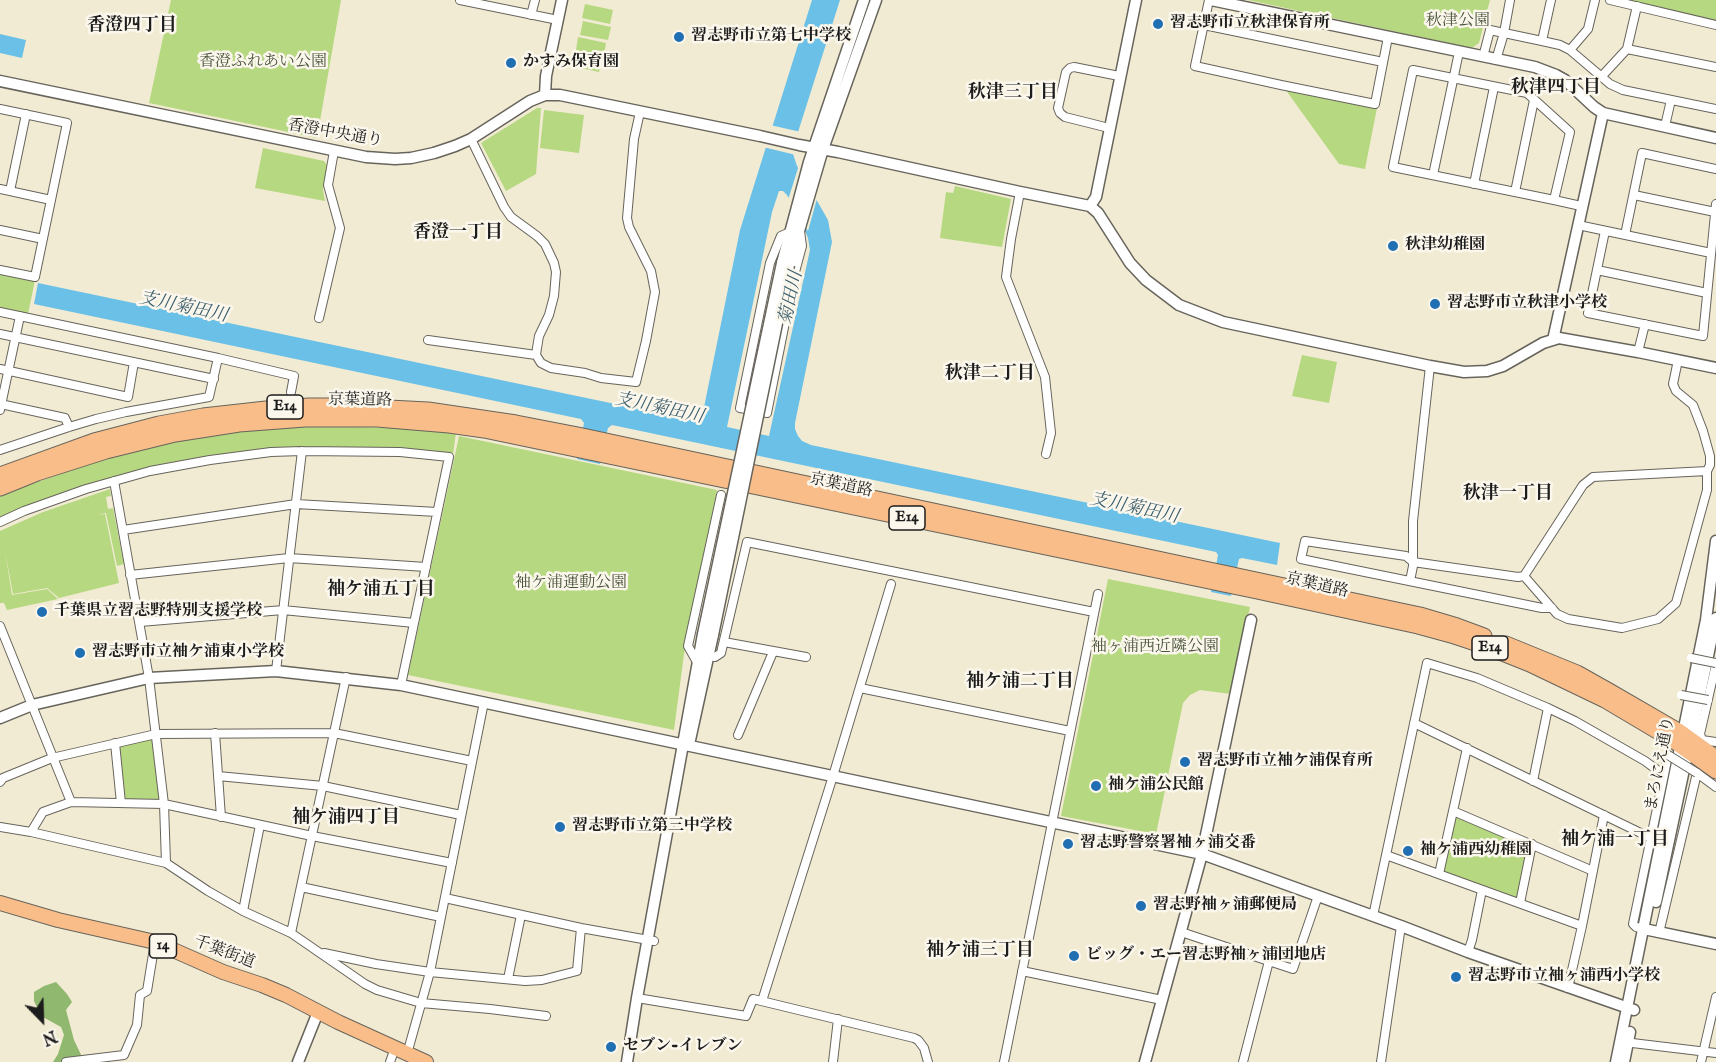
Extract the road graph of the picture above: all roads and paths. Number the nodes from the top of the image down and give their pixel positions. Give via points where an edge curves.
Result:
1 (460, 0) edge
2 (534, 0) edge
3 (562, 0) edge
4 (864, 0) edge
5 (876, 0) edge
6 (1136, 0) edge
7 (1210, 0) edge
8 (1510, 0) edge
9 (1551, 0) edge
10 (1595, 0) edge
11 (1611, 0) edge
12 (491, 3) edge
13 (1637, 6) junction
14 (531, 15) junction
15 (558, 20) junction
16 (1204, 25) junction
17 (1716, 25) edge
18 (1504, 33) junction
19 (1388, 37) junction
20 (1542, 41) junction
21 (1627, 48) junction
22 (1570, 50) junction
23 (1459, 52) junction
24 (1483, 57) junction
25 (1496, 60) junction
26 (1383, 62) junction
27 (1716, 67) edge
28 (1119, 76) junction
29 (1602, 76) junction
30 (1453, 78) junction
31 (0, 81) edge
32 (1494, 87) junction
33 (546, 95) junction
34 (1534, 100) junction
35 (1671, 100) junction
36 (0, 109) edge
37 (1716, 109) edge
38 (640, 112) junction
39 (1603, 113) junction
40 (26, 114) junction
41 (1665, 126) junction
42 (1109, 128) junction
43 (1716, 138) edge
44 (471, 139) junction
45 (819, 148) junction
46 (334, 150) junction
47 (1716, 169) edge
48 (1433, 176) junction
49 (1474, 184) junction
50 (0, 189) edge
51 (10, 191) junction
52 (1020, 192) junction
53 (1515, 192) junction
54 (1634, 195) junction
55 (51, 200) junction
56 (1554, 200) junction
57 (1090, 206) junction
58 (1581, 206) junction
59 (1716, 208) edge
60 (1578, 225) junction
61 (0, 230) edge
62 (795, 231) junction
63 (1605, 231) junction
64 (1625, 235) junction
65 (43, 239) junction
66 (1711, 253) junction
67 (0, 270) edge
68 (1597, 270) junction
69 (1707, 293) junction
70 (0, 312) edge
71 (20, 316) junction
72 (320, 318) dead end
73 (1645, 324) junction
74 (0, 334) edge
75 (16, 337) junction
76 (428, 340) dead end
77 (1553, 340) junction
78 (1638, 352) junction
79 (536, 355) junction
80 (218, 358) junction
81 (1678, 360) junction
82 (134, 362) junction
83 (1430, 366) junction
84 (1716, 368) edge
85 (4, 370) edge
86 (214, 379) junction
87 (291, 392) dead end
88 (0, 406) edge
89 (69, 427) junction
90 (577, 442) junction
91 (0, 450) edge
92 (302, 451) junction
93 (1046, 454) dead end
94 (1707, 471) junction
95 (0, 475) edge
96 (114, 481) junction
97 (0, 488) edge
98 (721, 495) dead end
99 (296, 504) junction
100 (437, 512) junction
101 (0, 522) edge
102 (123, 530) junction
103 (1716, 541) edge
104 (289, 558) junction
105 (1413, 562) junction
106 (426, 567) junction
107 (130, 575) junction
108 (1524, 576) junction
109 (1410, 581) junction
110 (891, 584) dead end
111 (1098, 594) dead end
112 (1552, 608) junction
113 (283, 610) junction
114 (1094, 612) junction
115 (1716, 618) edge
116 (1251, 620) dead end
117 (140, 622) junction
118 (414, 623) junction
119 (0, 626) edge
120 (708, 635) junction
121 (724, 642) junction
122 (4, 647) edge
123 (773, 652) junction
124 (708, 656) junction
125 (806, 657) dead end
126 (1691, 658) dead end
127 (697, 662) junction
128 (1716, 664) edge
129 (276, 671) junction
130 (149, 678) junction
131 (346, 678) junction
132 (401, 685) junction
133 (860, 688) junction
134 (1681, 695) dead end
135 (1708, 700) junction
136 (484, 702) junction
137 (32, 705) junction
138 (1548, 708) junction
139 (0, 718) edge
140 (1414, 723) junction
141 (1070, 731) junction
142 (215, 733) junction
143 (334, 733) junction
144 (156, 734) junction
145 (738, 735) dead end
146 (1716, 742) edge
147 (115, 743) junction
148 (1686, 743) junction
149 (686, 744) junction
150 (1467, 748) junction
151 (52, 758) junction
152 (1716, 758) edge
153 (472, 761) junction
154 (1716, 771) edge
155 (1697, 773) junction
156 (1664, 775) junction
157 (218, 776) junction
158 (833, 776) junction
159 (1533, 781) junction
160 (0, 782) edge
161 (323, 786) junction
162 (1716, 788) edge
163 (71, 802) junction
164 (121, 803) junction
165 (164, 804) junction
166 (1453, 811) junction
167 (461, 815) junction
168 (1604, 815) junction
169 (221, 817) junction
170 (1052, 822) junction
171 (260, 825) junction
172 (0, 827) edge
173 (31, 832) junction
174 (312, 836) junction
175 (1651, 838) junction
176 (1532, 844) junction
177 (1202, 854) junction
178 (1386, 855) junction
179 (166, 863) junction
180 (452, 863) junction
181 (1593, 871) junction
182 (1439, 874) junction
183 (301, 887) junction
184 (1482, 890) junction
185 (1318, 896) junction
186 (445, 898) junction
187 (0, 903) edge
188 (1520, 903) junction
189 (243, 910) junction
190 (521, 915) junction
191 (1373, 916) junction
192 (441, 917) junction
193 (1401, 926) junction
194 (1582, 926) junction
195 (581, 928) junction
196 (1651, 931) junction
197 (1181, 932) junction
198 (291, 933) junction
199 (651, 940) junction
200 (155, 942) junction
201 (1716, 944) edge
202 (319, 952) junction
203 (1468, 952) junction
204 (1269, 961) junction
205 (430, 972) junction
206 (1022, 972) junction
207 (507, 979) junction
208 (1568, 988) junction
209 (1716, 998) edge
210 (640, 999) junction
211 (1162, 1000) junction
212 (762, 1001) junction
213 (422, 1003) junction
214 (1631, 1009) junction
215 (318, 1011) junction
216 (546, 1016) dead end
217 (838, 1019) junction
218 (1624, 1042) junction
219 (401, 1051) junction
220 (1703, 1052) junction
221 (1716, 1053) edge
222 (66, 1062) edge
223 (298, 1062) edge
224 (390, 1062) edge
225 (426, 1062) edge
226 (627, 1062) edge
227 (633, 1062) edge
228 (833, 1062) edge
229 (928, 1062) edge
230 (1004, 1062) edge
231 (1145, 1062) edge
232 (1243, 1062) edge
233 (1381, 1062) edge
234 (1616, 1062) edge
235 (1624, 1062) edge
236 (1701, 1062) edge

1 - 12 street
2 - 14 street
3 - 15 street
4 - 45 street
5 - 45 street
6 - 28 street
7 - 16 street
7 - 19 street
8 - 18 street
9 - 20 street
10 - 22 street via 1588,29
11 - 13 street
12 - 14 street
13 - 17 street
13 - 21 street
14 - 15 street
15 - 33 street via 546,76
16 - 26 street
16 - 26 street via 1195,66 1375,104
18 - 20 street
18 - 24 street via 1490,30
18 - 25 street
19 - 23 street
19 - 26 street
20 - 22 street
21 - 27 street
21 - 29 street
22 - 29 street
23 - 24 street
23 - 30 street
24 - 25 street
25 - 39 street via 1556,75
28 - 42 street
28 - 42 street via 1070,68 1058,108 1065,117
29 - 35 street via 1623,90
30 - 32 street
30 - 48 street
30 - 48 street via 1413,70 1408,92 1393,167
31 - 46 street, 香澄中央通り
32 - 34 street via 1527,93
32 - 49 street
33 - 38 street
33 - 44 street, 香澄中央通り
34 - 53 street
34 - 56 street via 1570,132
35 - 37 street
35 - 41 street
36 - 40 street
38 - 45 street
38 - 79 street via 627,218 651,271 655,292 636,382 551,368
39 - 41 street
39 - 58 street
40 - 51 street
40 - 55 street via 67,123
41 - 43 street
42 - 57 street via 1096,197
44 - 46 street, 香澄中央通り via 411,158 366,157
44 - 79 street via 511,218 545,244 554,263 554,296
45 - 52 street
45 - 62 street
46 - 72 street via 328,185 340,228
47 - 54 street via 1642,153
48 - 49 street
49 - 53 street
50 - 51 street
51 - 55 street
52 - 57 street
52 - 93 street via 1006,277 1045,377 1051,433
53 - 56 street
54 - 59 street
54 - 64 street
55 - 65 street
56 - 58 street
57 - 83 street via 1130,263 1179,305 1223,322
58 - 60 street
59 - 66 street
60 - 63 street
60 - 77 street
61 - 65 street
62 - 62 street via 802,246 767,413 740,408 770,262 781,236
62 - 120 street, bridge
63 - 64 street
63 - 68 street
64 - 66 street
65 - 67 street via 35,277
66 - 69 street
68 - 69 street
68 - 73 street via 1588,313
69 - 73 street via 1703,336
70 - 71 street
71 - 75 street
71 - 80 street
73 - 78 street
74 - 75 street
75 - 82 street
75 - 85 street
76 - 79 street
77 - 78 street via 1575,340
77 - 83 street via 1487,371 1464,372
78 - 81 street
80 - 86 street
80 - 87 street via 294,376
81 - 84 street
81 - 94 street via 1673,384 1693,405 1701,422 1710,456
82 - 85 street via 128,397
82 - 86 street
83 - 105 street via 1413,521
85 - 88 street
86 - 89 street via 210,397
88 - 89 street via 65,418
89 - 91 street
90 - 95 highway, 京葉道路 / E14 via 494,420 428,410 309,406 232,412 159,424 94,441
90 - 97 highway, 京葉道路 / E14 via 450,424 377,419 239,424 150,440 75,460
90 - 148 highway, 京葉道路 / E14 via 1241,583 1418,626 1541,669
92 - 96 street via 210,460
92 - 99 street
92 - 100 street via 449,457
94 - 108 street via 1593,477 1583,485
94 - 112 street via 1707,490 1676,603 1658,619 1622,628 1568,619
96 - 101 street
96 - 102 street
98 - 127 street via 688,646
99 - 100 street
99 - 102 street
99 - 104 street
100 - 106 street
102 - 107 street
103 - 148 street, まろにえ通り
104 - 106 street
104 - 107 street
104 - 113 street
105 - 108 street
105 - 109 street
105 - 109 street via 1406,556 1305,541 1301,559
106 - 118 street
107 - 117 street
108 - 112 street
109 - 112 street
110 - 133 street
111 - 114 street
113 - 117 street
113 - 118 street
113 - 129 street
114 - 121 street via 747,542
114 - 141 street
115 - 148 street, まろにえ通り
116 - 177 street
117 - 130 street
118 - 132 street
119 - 122 street
120 - 124 street
120 - 127 street
121 - 123 street
121 - 124 street via 721,654
122 - 137 street
123 - 125 street
123 - 145 street
124 - 149 street
126 - 128 street, bridge
127 - 149 street
128 - 135 street
129 - 130 street
129 - 131 street
130 - 137 street
130 - 144 street
131 - 132 street
131 - 143 street
132 - 136 street
133 - 141 street
133 - 158 street
134 - 135 street, bridge
135 - 146 street via 1700,734 1702,740
136 - 149 street
136 - 153 street
137 - 139 street
137 - 151 street
138 - 140 street via 1477,678 1427,663
138 - 156 street
138 - 159 street
140 - 150 street
140 - 178 street
141 - 170 street
142 - 143 street
142 - 144 street
142 - 157 street
143 - 153 street
143 - 161 street
144 - 147 street
144 - 165 street
147 - 151 street
147 - 164 street
148 - 152 highway, 京葉道路 / E14
148 - 154 highway, 京葉道路 / E14
148 - 196 street, まろにえ通り
149 - 158 street
149 - 199 street
150 - 159 street
150 - 166 street
151 - 160 street
151 - 163 street
153 - 167 street
155 - 156 street, bridge via 1668,755
155 - 162 street
155 - 196 street
156 - 175 street
157 - 161 street
157 - 169 street
158 - 170 street
158 - 212 street
159 - 168 street
161 - 167 street
161 - 174 street
163 - 164 street
163 - 173 street via 43,812
164 - 165 street
165 - 169 street
165 - 179 street
166 - 176 street
166 - 182 street
167 - 180 street
168 - 175 street
168 - 181 street
169 - 171 street
170 - 177 street
170 - 206 street
171 - 174 street
171 - 189 street
172 - 173 street
173 - 179 street
174 - 180 street
174 - 183 street
175 - 196 street via 1633,924
176 - 181 street
176 - 188 street
177 - 185 street
177 - 197 street
178 - 182 street
178 - 191 street
179 - 189 street
180 - 186 street
181 - 194 street
182 - 184 street
183 - 192 street
183 - 198 street
184 - 188 street
184 - 203 street
185 - 191 street
185 - 204 street via 1293,969
186 - 190 street
186 - 192 street
187 - 200 highway, 千葉街道 / 14
188 - 194 street
189 - 198 street
190 - 195 street
190 - 207 street
191 - 193 street
192 - 205 street
193 - 203 street
193 - 233 street
194 - 208 street
195 - 199 street
195 - 207 street via 576,971 542,981
196 - 201 street
196 - 214 street, まろにえ通り
197 - 204 street
197 - 211 street
198 - 202 street
199 - 210 street
200 - 215 highway, 千葉街道 / 14
200 - 222 street via 147,992 141,994 137,1025 124,1055
202 - 205 street
202 - 213 street via 377,990
203 - 208 street
204 - 232 street
205 - 207 street
205 - 213 street
206 - 211 street
206 - 230 street
208 - 214 street
209 - 220 street
210 - 212 street via 746,1016 753,999
210 - 226 street
210 - 227 street
211 - 231 street
212 - 217 street
213 - 216 street
213 - 219 street
214 - 218 street, まろにえ通り
215 - 219 highway, 千葉街道 / 14
215 - 223 street
217 - 228 street
217 - 229 street via 914,1038 924,1048
218 - 220 street
218 - 234 street, まろにえ通り
218 - 235 street, まろにえ通り
219 - 224 street
219 - 225 highway, 千葉街道 / 14
220 - 221 street
220 - 236 street

